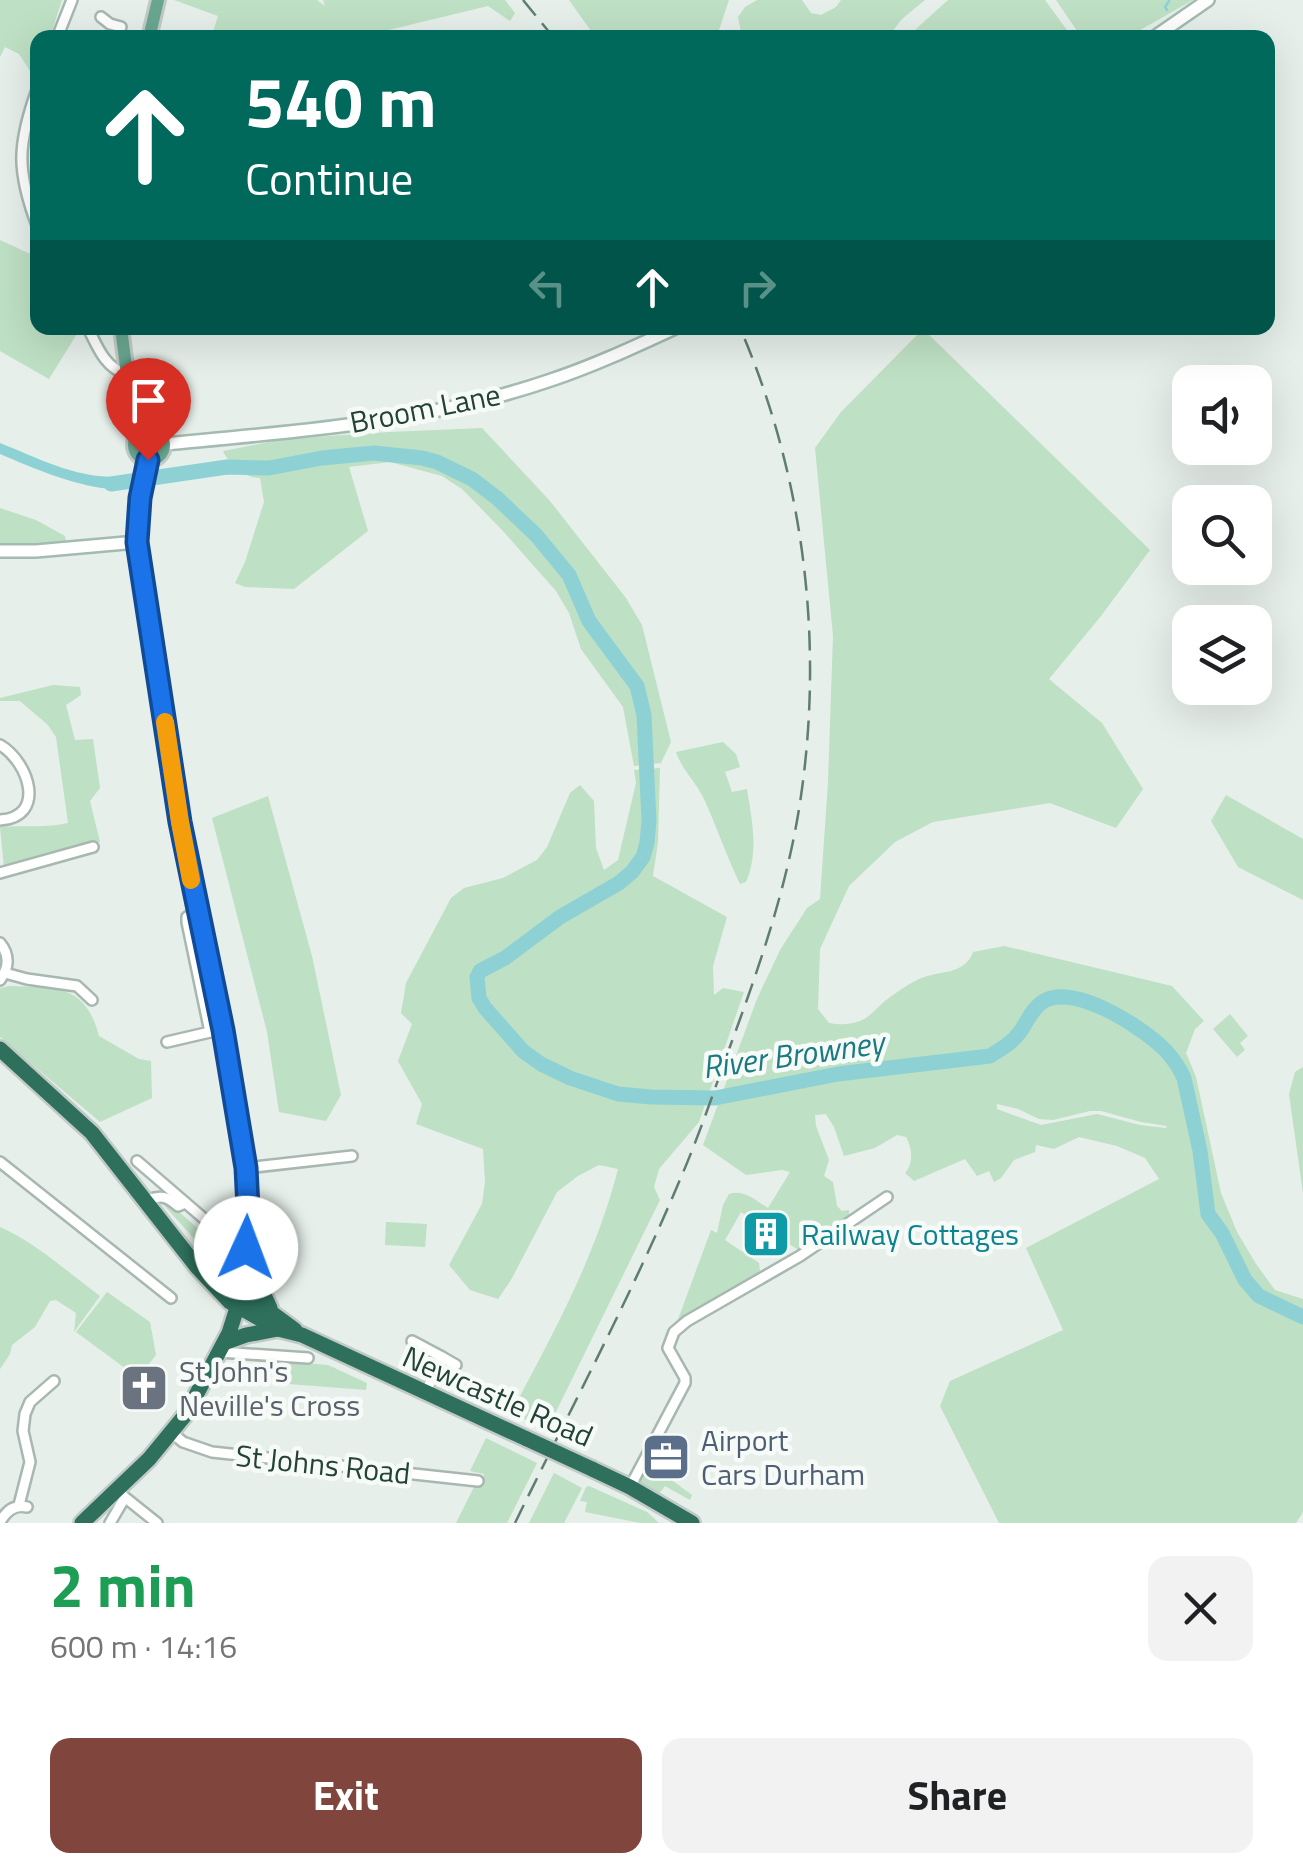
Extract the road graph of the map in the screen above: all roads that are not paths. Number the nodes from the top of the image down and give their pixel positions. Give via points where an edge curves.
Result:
1 (72, 0) edge
2 (158, 0) edge
3 (1208, 0) edge
4 (121, 27) dead end
5 (60, 30) edge
6 (105, 30) edge
7 (151, 30) edge
8 (1165, 30) edge
9 (30, 110) edge
10 (30, 208) edge
11 (92, 335) edge
12 (122, 335) edge
13 (660, 335) edge
14 (126, 374) junction
15 (143, 432) junction
16 (164, 444) junction
17 (148, 460) junction
18 (137, 542) junction
19 (0, 552) edge
20 (0, 746) edge
21 (0, 820) edge
22 (93, 848) dead end
23 (0, 873) edge
24 (0, 943) edge
25 (84, 975) dead end
26 (3, 977) edge
27 (77, 986) junction
28 (92, 1000) dead end
29 (217, 1031) junction
30 (167, 1042) dead end
31 (2, 1055) edge
32 (352, 1156) dead end
33 (0, 1162) edge
34 (138, 1162) dead end
35 (246, 1168) junction
36 (888, 1197) dead end
37 (147, 1200) junction
38 (186, 1203) junction
39 (246, 1248) junction
40 (189, 1254) junction
41 (207, 1264) junction
42 (236, 1297) junction
43 (171, 1298) dead end
44 (272, 1312) junction
45 (278, 1329) junction
46 (302, 1335) junction
47 (412, 1341) dead end
48 (220, 1348) junction
49 (308, 1358) dead end
50 (456, 1365) dead end
51 (434, 1374) dead end
52 (54, 1381) dead end
53 (425, 1394) junction
54 (172, 1433) junction
55 (478, 1482) dead end
56 (630, 1487) junction
57 (120, 1495) junction
58 (0, 1522) edge
59 (82, 1523) edge
60 (110, 1523) edge
61 (158, 1523) edge
62 (692, 1523) edge

1 - 5 street
2 - 7 main road
3 - 8 main road
4 - 6 street via 106,20
9 - 10 street via 20,160
11 - 14 street via 113,370
12 - 14 main road
13 - 16 main road, Broom Lane via 548,382 425,413
14 - 15 main road
15 - 16 main road via 156,432
15 - 17 main road via 135,450
16 - 17 main road
17 - 18 main road
18 - 19 main road
18 - 29 main road
20 - 21 street via 14,755 29,791 22,813
22 - 23 street
24 - 26 street via 8,961
25 - 27 street
26 - 27 street
27 - 28 street
29 - 30 street
29 - 35 main road
31 - 37 highway via 85,1126
32 - 35 street
33 - 43 street
34 - 38 street
35 - 39 main road
36 - 56 street via 674,1332 668,1348 685,1383
37 - 38 street via 160,1195 178,1206
37 - 40 highway
38 - 39 street
39 - 41 highway via 226,1262
39 - 42 main road
39 - 44 highway
40 - 41 highway
40 - 42 highway
41 - 42 highway
42 - 44 highway, Newcastle Road
42 - 45 highway, Newcastle Road
42 - 48 highway
44 - 46 highway, Newcastle Road
45 - 46 highway, Newcastle Road
45 - 48 highway
46 - 53 highway, Newcastle Road
47 - 50 street
48 - 49 street
48 - 54 highway
51 - 53 street
52 - 58 street via 25,1414 30,1462 23,1506
53 - 56 highway, Newcastle Road, bridge
54 - 55 street, St Johns Road via 212,1452
54 - 57 highway
56 - 62 highway, Newcastle Road
57 - 59 highway
57 - 60 street
57 - 61 street

